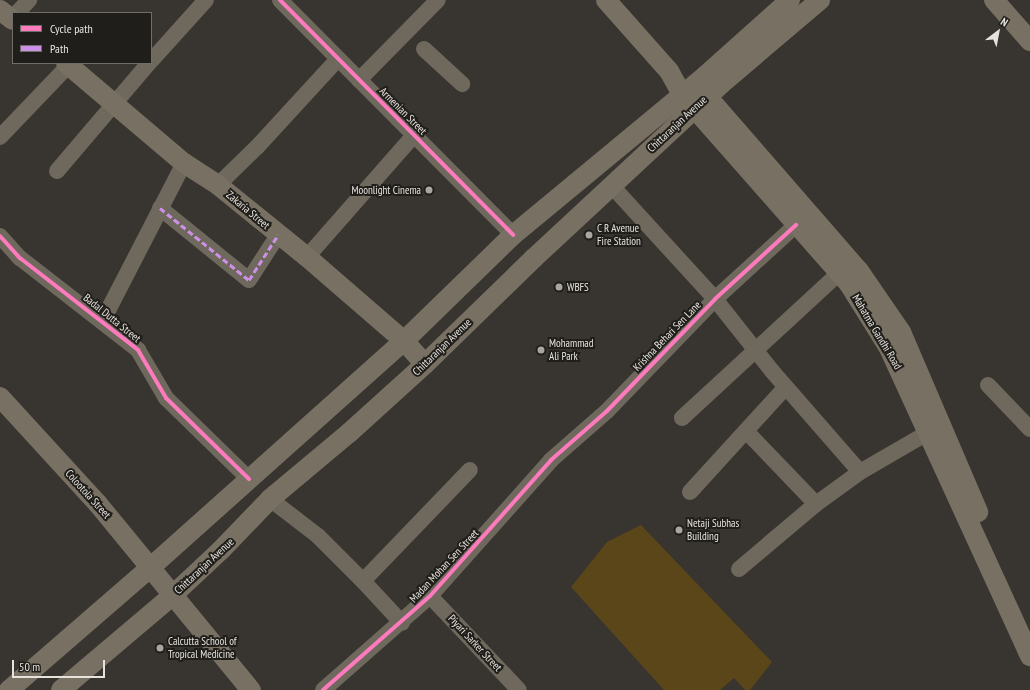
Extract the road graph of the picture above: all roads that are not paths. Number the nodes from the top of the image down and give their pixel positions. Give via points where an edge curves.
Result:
1 (29, 0) edge
2 (206, 0) edge
3 (280, 0) edge
4 (438, 0) edge
5 (606, 0) edge
6 (790, 0) edge
7 (820, 0) edge
8 (994, 0) edge
9 (16, 12) edge
10 (1030, 41) edge
11 (424, 49) dead end
12 (338, 59) junction
13 (152, 60) edge
14 (68, 64) edge
15 (148, 64) edge
16 (359, 80) junction
17 (462, 84) dead end
18 (700, 87) junction
19 (113, 102) junction
20 (414, 135) junction
21 (0, 137) edge
22 (184, 163) junction
23 (57, 171) dead end
24 (218, 185) junction
25 (611, 185) junction
26 (160, 208) junction
27 (796, 225) junction
28 (278, 235) junction
29 (513, 235) junction
30 (0, 236) edge
31 (307, 257) junction
32 (839, 273) junction
33 (715, 299) junction
34 (102, 322) junction
35 (404, 341) junction
36 (755, 349) junction
37 (425, 364) junction
38 (988, 385) dead end
39 (786, 387) junction
40 (0, 397) edge
41 (682, 418) dead end
42 (1030, 429) edge
43 (746, 431) junction
44 (929, 432) junction
45 (551, 460) joint
46 (470, 470) dead end
47 (860, 472) junction
48 (249, 479) junction
49 (690, 492) dead end
50 (270, 500) junction
51 (816, 504) junction
52 (151, 567) junction
53 (739, 569) dead end
54 (363, 581) junction
55 (174, 594) junction
56 (430, 596) junction
57 (402, 623) junction
58 (1030, 633) edge
59 (1030, 656) edge
60 (9, 690) edge
61 (61, 690) edge
62 (251, 690) edge
63 (323, 690) edge
64 (519, 690) edge

1 - 9 street
2 - 13 street
3 - 12 street, Armenian Street
4 - 16 street
5 - 18 main road, Mahatma Gandhi Road via 669,70
6 - 18 main road
7 - 18 main road, Chittaranjan Avenue
8 - 10 main road
11 - 17 street
12 - 16 street, Armenian Street
12 - 24 street via 257,147
14 - 19 main road, Zakaria Street
14 - 21 street
15 - 19 street
16 - 20 street, Armenian Street
18 - 25 main road, Chittaranjan Avenue
18 - 27 main road, Mahatma Gandhi Road
18 - 29 main road
18 - 58 main road, Mahatma Gandhi Road via 859,270 901,332
19 - 22 main road, Zakaria Street
19 - 23 street
20 - 29 street, Armenian Street
20 - 31 street
22 - 24 main road, Zakaria Street
22 - 26 street
24 - 28 main road, Zakaria Street
25 - 33 street
25 - 37 main road, Chittaranjan Avenue
26 - 28 street via 249,280
26 - 34 street
27 - 32 main road, Mahatma Gandhi Road
27 - 33 street, Krishna Behari Sen Lane
28 - 31 main road, Zakaria Street
29 - 35 main road
30 - 34 street, Badal Dutta Street via 20,258
31 - 35 main road, Zakaria Street
32 - 36 street
32 - 44 main road, Mahatma Gandhi Road via 889,348
33 - 36 street
33 - 45 street, Krishna Behari Sen Lane via 607,411
34 - 48 street, Badal Dutta Street via 138,350 166,398
35 - 37 main road, Zakaria Street
35 - 48 main road
36 - 39 street
36 - 41 street
37 - 50 main road, Chittaranjan Avenue
38 - 42 street
39 - 43 street
39 - 47 street
40 - 52 main road, Colootola Street via 98,504
43 - 49 street
43 - 51 street
44 - 47 street
44 - 59 main road, Mahatma Gandhi Road via 981,553
45 - 56 street, Madan Mohan Sen Street
46 - 54 street
47 - 51 street
48 - 52 main road
50 - 54 street via 318,536
50 - 55 main road, Chittaranjan Avenue
51 - 53 street
52 - 55 main road, Colootola Street
52 - 60 main road
54 - 57 street
55 - 61 main road, Chittaranjan Avenue
55 - 62 main road, Colootola Street
56 - 57 street, Madan Mohan Sen Street
56 - 64 street, Piyari Sarker Street
57 - 63 street, Madan Mohan Sen Street

